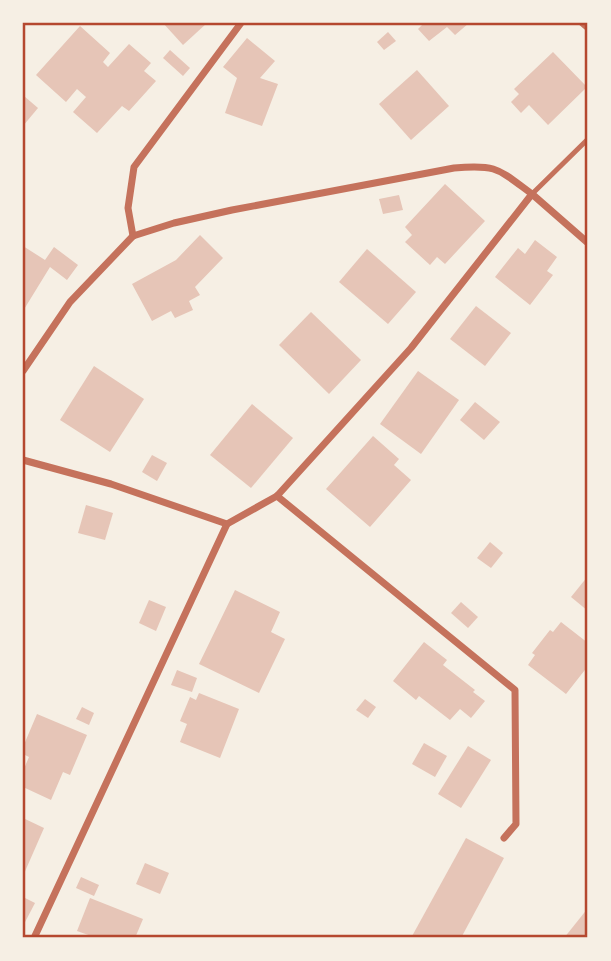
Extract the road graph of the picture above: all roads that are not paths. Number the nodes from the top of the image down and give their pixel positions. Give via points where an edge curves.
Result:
1 (241, 23) edge
2 (581, 23) edge
3 (588, 29) edge
4 (588, 139) edge
5 (532, 194) junction
6 (133, 236) junction
7 (588, 243) edge
8 (23, 371) edge
9 (23, 460) edge
10 (277, 496) junction
11 (227, 524) junction
12 (504, 838) dead end
13 (34, 938) edge

1 - 6 street via 134,167 128,208
2 - 3 lane
4 - 5 lane
5 - 6 street via 498,170 454,168 232,210
5 - 7 street
5 - 10 street via 411,348
6 - 8 street via 70,302
9 - 11 street
10 - 11 street
10 - 12 street via 515,690 516,824
11 - 13 street

